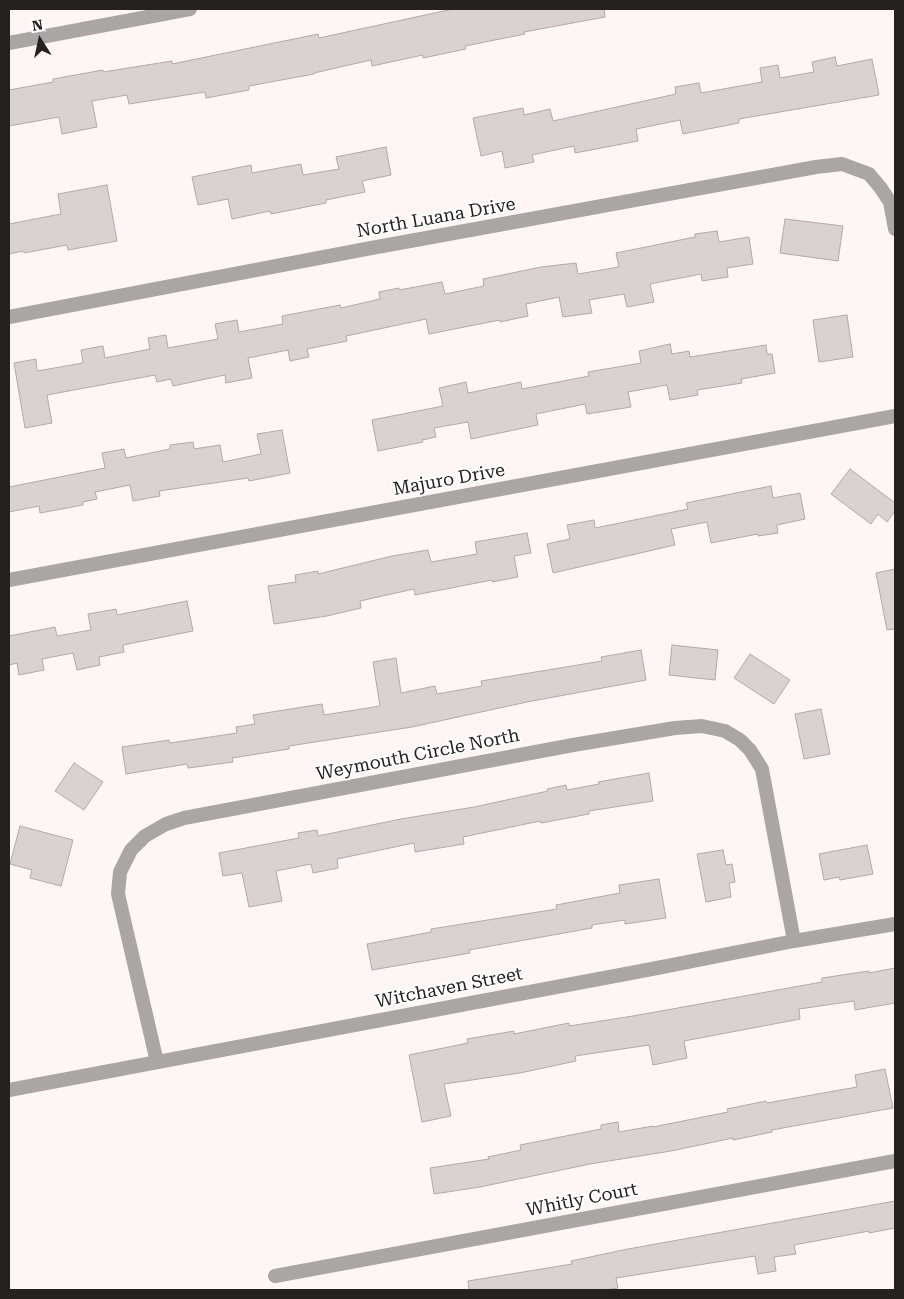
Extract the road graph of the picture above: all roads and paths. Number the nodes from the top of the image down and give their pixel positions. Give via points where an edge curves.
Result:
1 (190, 9) edge
2 (9, 43) edge
3 (895, 229) edge
4 (9, 317) edge
5 (895, 416) edge
6 (9, 580) edge
7 (895, 924) edge
8 (794, 941) junction
9 (158, 1062) junction
10 (9, 1090) edge
11 (895, 1161) edge
12 (275, 1276) dead end

1 - 2 street
3 - 4 street, North Luana Drive via 890,202 880,187 869,174 842,164
5 - 6 street, Majuro Drive
7 - 8 street, Witchaven Street
8 - 9 street, Witchaven Street
8 - 9 street, Weymouth Circle North via 762,769 740,740 725,731 702,726 573,745 184,818 145,836 131,850 120,872 118,894
9 - 10 street, Witchaven Street
11 - 12 street, Whitly Court

